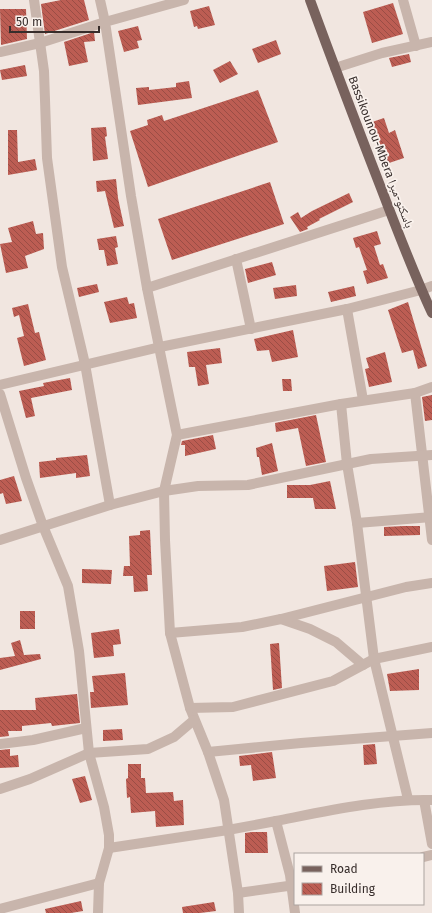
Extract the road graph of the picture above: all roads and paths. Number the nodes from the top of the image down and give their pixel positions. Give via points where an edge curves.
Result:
1 (34, 0) edge
2 (100, 0) edge
3 (184, 0) edge
4 (310, 0) edge
5 (403, 0) edge
6 (105, 22) junction
7 (432, 42) edge
8 (40, 43) junction
9 (416, 46) junction
10 (0, 52) edge
11 (335, 68) junction
12 (390, 210) junction
13 (236, 259) junction
14 (432, 286) edge
15 (147, 288) junction
16 (421, 290) junction
17 (347, 309) junction
18 (432, 313) edge
19 (251, 328) junction
20 (160, 347) junction
21 (85, 364) junction
22 (0, 385) edge
23 (432, 388) edge
24 (415, 392) junction
25 (0, 394) edge
26 (363, 400) junction
27 (341, 404) junction
28 (177, 435) junction
29 (427, 456) edge
30 (347, 464) junction
31 (164, 491) junction
32 (110, 505) junction
33 (430, 518) edge
34 (357, 523) junction
35 (44, 526) junction
36 (0, 540) edge
37 (432, 540) edge
38 (432, 583) edge
39 (367, 598) junction
40 (281, 619) junction
41 (170, 633) junction
42 (432, 647) edge
43 (374, 659) junction
44 (363, 665) junction
45 (190, 708) junction
46 (194, 720) junction
47 (86, 728) junction
48 (432, 733) edge
49 (394, 736) junction
50 (0, 744) edge
51 (208, 752) junction
52 (89, 753) junction
53 (0, 789) edge
54 (408, 799) junction
55 (428, 800) edge
56 (276, 821) junction
57 (228, 830) junction
58 (432, 844) edge
59 (109, 848) junction
60 (98, 884) junction
61 (293, 886) edge
62 (238, 893) junction
63 (294, 900) edge
64 (0, 909) edge
65 (98, 913) edge
66 (239, 913) edge

1 - 8 street
2 - 6 street
3 - 6 street
4 - 11 main road, Bassikounou-Mbera باسكنو-مبرا
5 - 9 street
6 - 8 street
6 - 15 street
7 - 9 street
8 - 10 street
8 - 21 street via 51,189 62,267
9 - 11 street via 382,53
11 - 12 main road, Bassikounou-Mbera باسكنو-مبرا
12 - 13 street
12 - 16 main road, Bassikounou-Mbera باسكنو-مبرا
13 - 15 street
13 - 19 street
14 - 16 street
15 - 20 street
16 - 17 street
16 - 18 main road, Bassikounou-Mbera باسكنو-مبرا
17 - 19 street
17 - 26 street
19 - 20 street
20 - 21 street
20 - 28 street
21 - 22 street
21 - 32 street
23 - 24 street
24 - 26 street
24 - 29 street
25 - 35 street
26 - 27 street
27 - 28 street
27 - 30 street
28 - 31 street
29 - 30 street via 371,459
29 - 33 street
30 - 31 street via 248,485 198,486
30 - 34 street
31 - 32 street
31 - 41 street
32 - 35 street
33 - 34 street
33 - 37 street
34 - 39 street
35 - 36 street
35 - 47 street via 68,586
38 - 39 street
39 - 40 street
39 - 43 street
40 - 41 street via 242,627
40 - 44 street via 310,628 336,642
41 - 45 street
42 - 43 street
43 - 44 street
43 - 49 street
44 - 45 street via 332,682 233,707
45 - 46 street
46 - 51 street
46 - 52 street via 174,737 148,749
47 - 50 street via 33,740
47 - 52 street
48 - 49 street
49 - 51 street
49 - 54 street
51 - 57 street via 224,800
52 - 53 street
52 - 59 street via 104,807
54 - 55 street
54 - 56 street
55 - 58 street
56 - 57 street
56 - 61 street
57 - 59 street
57 - 62 street
59 - 60 street
60 - 64 street
60 - 65 street
61 - 62 street
61 - 63 street
62 - 66 street

